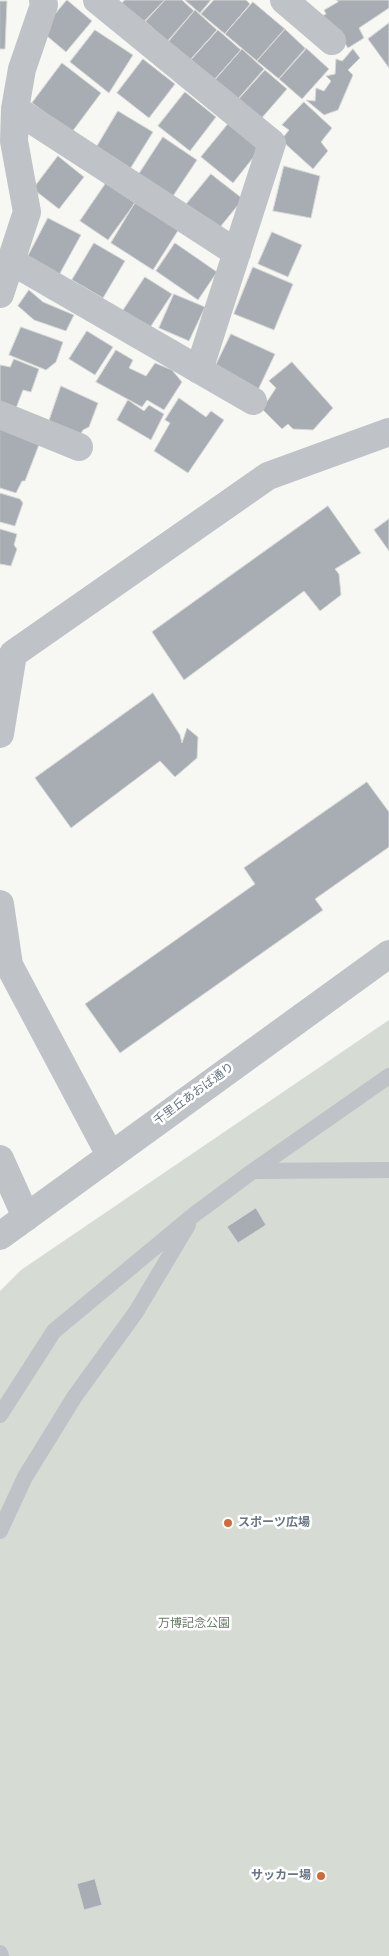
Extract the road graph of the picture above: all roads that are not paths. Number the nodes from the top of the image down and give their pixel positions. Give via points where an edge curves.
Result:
1 (43, 0) edge
2 (97, 0) edge
3 (284, 0) edge
4 (332, 41) dead end
5 (11, 66) edge
6 (15, 109) junction
7 (9, 246) edge
8 (237, 253) junction
9 (0, 294) edge
10 (199, 370) junction
11 (253, 401) dead end
12 (0, 415) edge
13 (389, 432) edge
14 (79, 447) dead end
15 (0, 734) edge
16 (0, 904) edge
17 (389, 954) edge
18 (389, 1076) edge
19 (110, 1155) junction
20 (0, 1159) edge
21 (389, 1170) edge
22 (253, 1171) junction
23 (195, 1214) junction
24 (26, 1217) junction
25 (0, 1236) edge
26 (0, 1416) edge
27 (0, 1531) edge

1 - 5 street via 44,5
2 - 8 street via 272,143
3 - 4 street
5 - 6 street
6 - 7 street via 14,141 27,212
6 - 8 street
7 - 9 street
7 - 10 street
8 - 10 street
10 - 11 street
12 - 14 street
13 - 15 street via 268,476 12,654
16 - 19 street via 9,964
17 - 19 street, 千里丘あおば通り
18 - 22 lane
19 - 24 street, 千里丘あおば通り
20 - 24 street
21 - 22 lane
22 - 23 lane
23 - 26 lane via 54,1332
23 - 27 lane via 136,1312 55,1428 25,1477
24 - 25 street, 千里丘あおば通り

